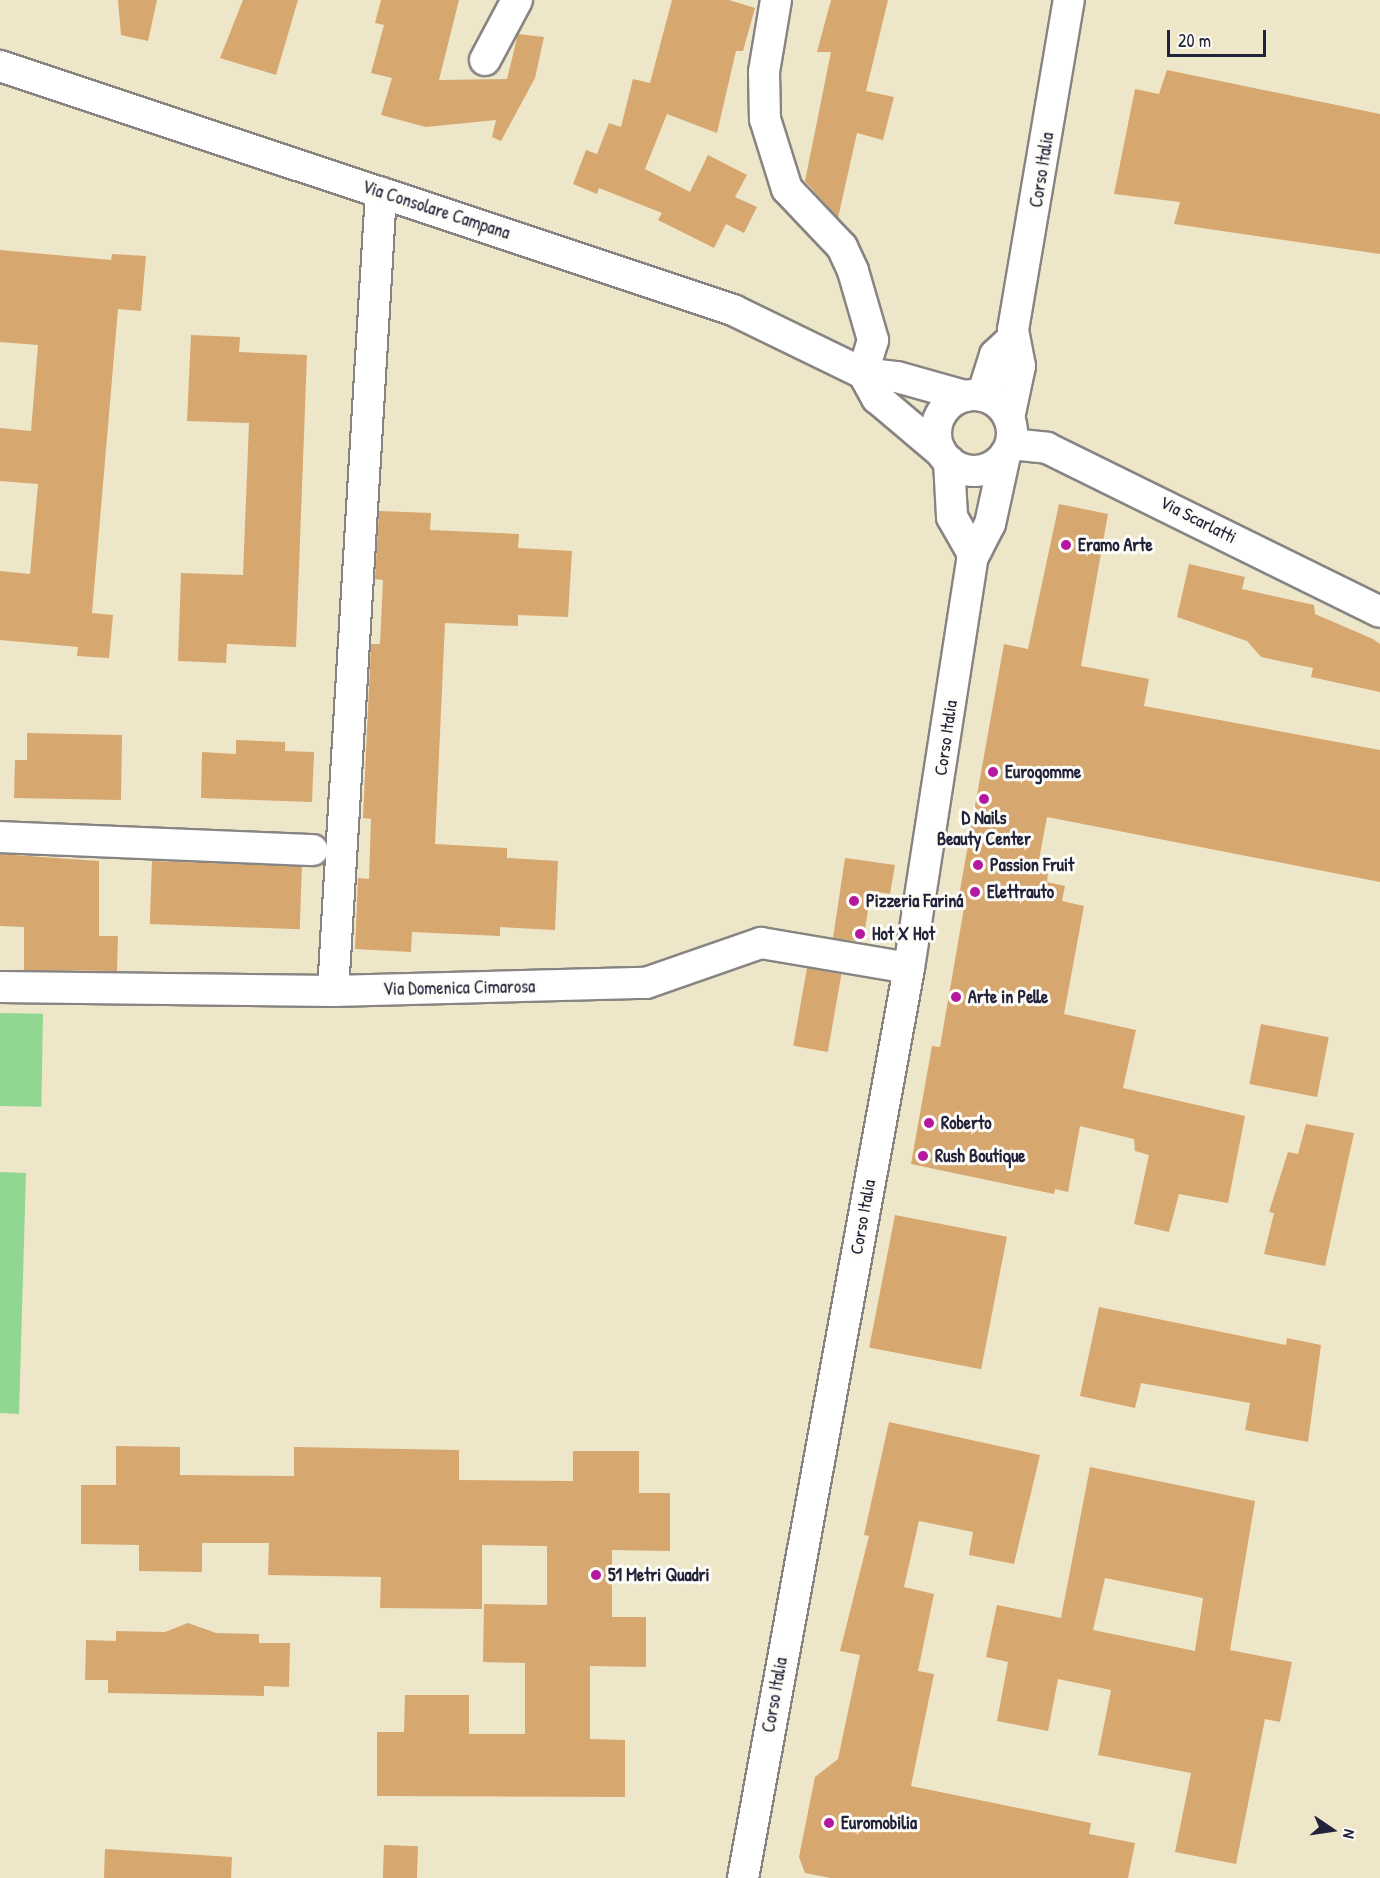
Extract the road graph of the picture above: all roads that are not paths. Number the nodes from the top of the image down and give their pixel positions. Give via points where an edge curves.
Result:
1 (516, 0) edge
2 (776, 0) edge
3 (1069, 0) edge
4 (485, 60) dead end
5 (0, 66) edge
6 (381, 192) junction
7 (1012, 339) junction
8 (863, 374) junction
9 (974, 396) junction
10 (1008, 439) junction
11 (945, 456) junction
12 (973, 555) junction
13 (1380, 612) edge
14 (0, 837) edge
15 (313, 850) dead end
16 (909, 968) junction
17 (0, 987) edge
18 (333, 991) junction
19 (743, 1878) edge

1 - 4 street
2 - 8 street via 764,72 765,119 786,189 842,247 853,271 873,339
3 - 7 street, Corso Italia
5 - 6 street, Via Consolare Campana
6 - 8 street, Via Consolare Campana via 769,323
6 - 18 street
7 - 9 street via 995,355
7 - 10 street, Corso Italia via 1020,366
8 - 9 street, Via Consolare Campana via 897,377
8 - 11 street, Via Consolare Campana via 877,398
9 - 10 street
9 - 11 street via 940,418
10 - 11 street via 978,470
10 - 12 street, Corso Italia via 990,524
10 - 13 street, Via Scarlatti via 1067,457
11 - 12 street via 952,517
12 - 16 street, Corso Italia
14 - 15 street
16 - 18 street, Via Domenica Cimarosa via 761,944 646,983
16 - 19 street, Corso Italia
17 - 18 street, Via Domenica Cimarosa

